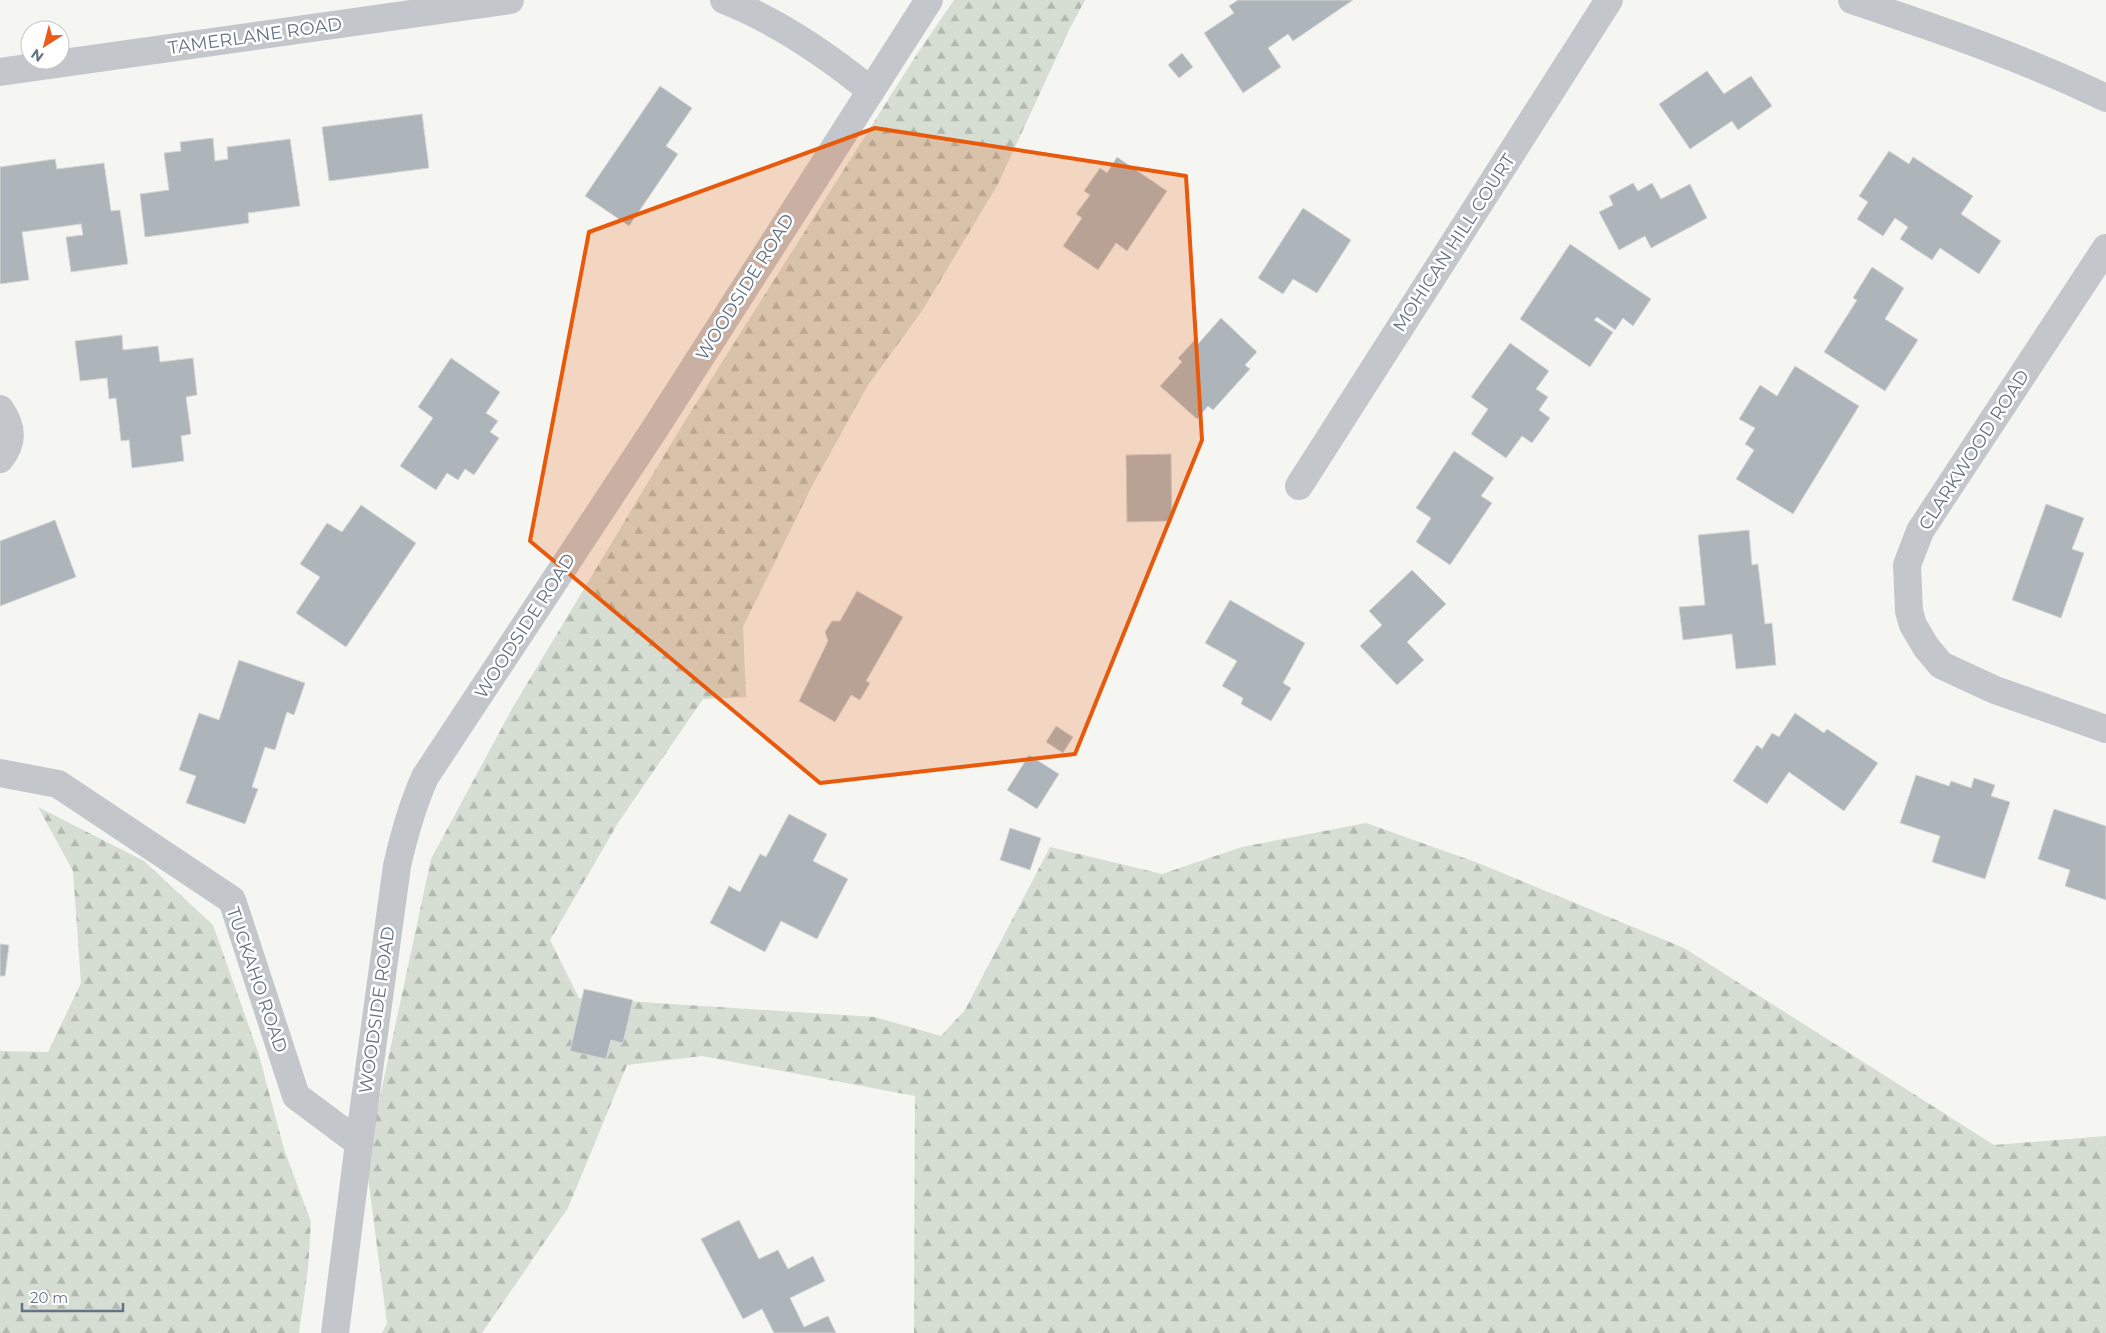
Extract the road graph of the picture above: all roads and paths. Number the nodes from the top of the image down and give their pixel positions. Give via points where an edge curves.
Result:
1 (510, 0) edge
2 (724, 0) edge
3 (929, 0) edge
4 (1609, 0) edge
5 (1852, 0) edge
6 (0, 72) edge
7 (870, 90) junction
8 (2106, 98) edge
9 (2106, 248) edge
10 (0, 409) edge
11 (0, 459) edge
12 (1299, 486) dead end
13 (2106, 729) edge
14 (0, 773) edge
15 (359, 1143) junction
16 (335, 1333) edge

1 - 6 street, TAMERLANE ROAD
2 - 7 street via 758,15 843,68
3 - 7 street, WOODSIDE ROAD
4 - 12 street, MOHICAN HILL COURT
5 - 8 street via 2064,77
7 - 15 street, WOODSIDE ROAD via 654,430 425,777 404,830
9 - 13 street, CLARKWOOD ROAD via 1920,531 1907,565 1909,611 1913,625 1941,664 1995,690
10 - 11 street via 9,424 10,439
14 - 15 street, TUCKAHO ROAD via 58,784 232,900 296,1096
15 - 16 street, WOODSIDE ROAD

